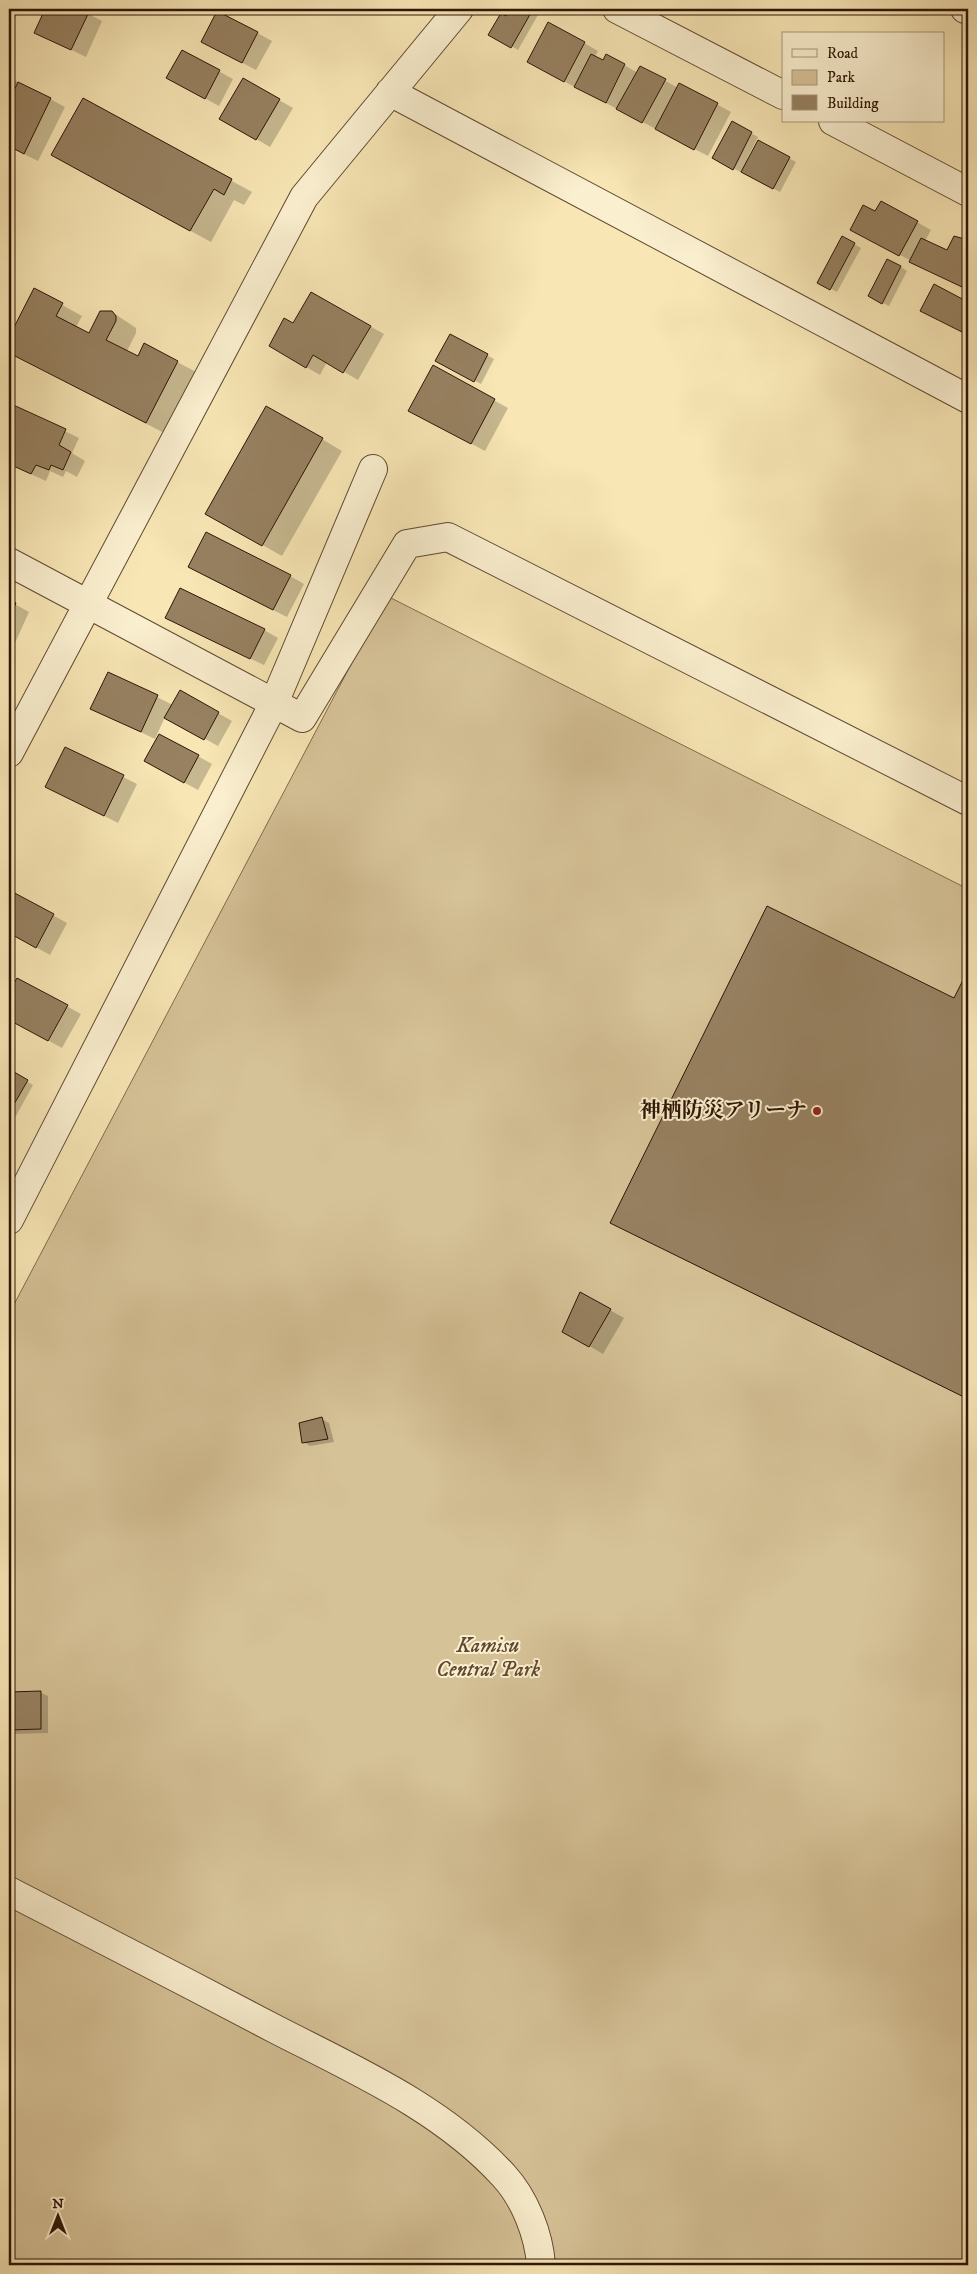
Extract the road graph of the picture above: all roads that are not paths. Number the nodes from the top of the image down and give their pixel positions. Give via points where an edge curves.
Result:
1 (459, 9) edge
2 (617, 9) edge
3 (390, 92) junction
4 (782, 94) edge
5 (835, 122) edge
6 (968, 192) edge
7 (968, 399) edge
8 (373, 469) dead end
9 (9, 562) edge
10 (87, 603) junction
11 (274, 703) junction
12 (9, 754) edge
13 (968, 801) edge
14 (9, 1220) edge
15 (9, 1891) edge
16 (541, 2265) edge

1 - 3 street
2 - 4 street
3 - 7 street
3 - 10 street via 304,196
5 - 6 street
8 - 11 street
9 - 10 street
10 - 11 street
10 - 12 street
11 - 13 street via 302,718 407,544 448,537
11 - 14 street
15 - 16 street via 408,2099 471,2143 506,2177 524,2205 540,2246

